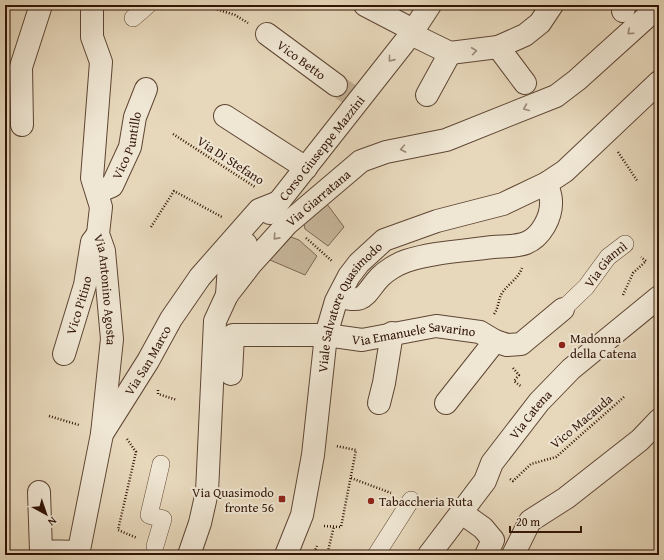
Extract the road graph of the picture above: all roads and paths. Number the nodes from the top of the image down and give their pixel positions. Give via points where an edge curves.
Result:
1 (41, 5) edge
2 (148, 5) edge
3 (203, 5) edge
4 (365, 5) edge
5 (430, 5) edge
6 (552, 5) edge
7 (659, 6) edge
8 (93, 8) edge
9 (132, 18) dead end
10 (412, 32) junction
11 (267, 34) joint
12 (498, 47) junction
13 (450, 53) junction
14 (659, 82) edge
15 (525, 83) dead end
16 (146, 89) dead end
17 (349, 94) junction
18 (427, 95) dead end
19 (225, 116) dead end
20 (22, 125) dead end
21 (173, 134) dead end
22 (623, 146) dead end
23 (618, 151) junction
24 (612, 156) dead end
25 (306, 168) junction
26 (638, 182) dead end
27 (547, 183) junction
28 (98, 192) junction
29 (279, 202) junction
30 (229, 216) dead end
31 (151, 227) dead end
32 (98, 234) junction
33 (625, 244) joint
34 (524, 264) dead end
35 (227, 295) junction
36 (339, 296) junction
37 (659, 297) edge
38 (621, 300) dead end
39 (563, 309) joint
40 (392, 333) junction
41 (326, 335) junction
42 (488, 340) junction
43 (64, 354) dead end
44 (230, 374) dead end
45 (624, 397) dead end
46 (539, 402) junction
47 (379, 403) dead end
48 (446, 403) dead end
49 (49, 416) dead end
50 (659, 420) edge
51 (102, 434) junction
52 (337, 438) dead end
53 (492, 463) junction
54 (161, 464) dead end
55 (39, 492) dead end
56 (411, 500) dead end
57 (462, 513) junction
58 (334, 526) junction
59 (322, 533) dead end
60 (319, 540) dead end
61 (154, 546) dead end
62 (78, 554) edge
63 (189, 555) edge
64 (286, 555) edge
65 (313, 555) edge
66 (327, 555) edge
67 (376, 555) edge
68 (429, 555) edge
69 (486, 555) edge
70 (513, 555) edge

1 - 20 street via 21,68
2 - 9 street
3 - 11 path via 235,15
4 - 10 street
5 - 10 street, Corso Giuseppe Mazzini
6 - 12 street via 540,24 525,35
7 -> 35 street, Via Giarratana via 556,96 446,140 386,152 361,161 288,223
8 - 28 street, Via Antonino Agosta via 92,37 101,62 92,178
10 - 13 street
10 -> 17 street, Corso Giuseppe Mazzini
11 - 17 street, Vico Betto
13 -> 12 street
12 - 15 street
13 - 18 street
14 - 27 street, Viale Salvatore Quasimodo via 565,171
16 - 28 street, Vico Puntillo via 135,117 130,147 119,171 112,186
17 - 25 street, Corso Giuseppe Mazzini
19 - 25 street
21 - 29 path, Via Di Stefano
22 - 23 path
23 - 24 path
23 - 26 path
25 - 29 street, Corso Giuseppe Mazzini
27 - 36 street, Viale Salvatore Quasimodo via 503,204 384,240 359,263
27 - 36 street via 551,201 549,218 540,233 527,243 444,253 405,261 380,277 372,290 361,298 352,301
28 - 32 street, Via Antonino Agosta via 101,207
29 - 35 street, Corso Giuseppe Mazzini via 229,265
29 - 51 street, Via San Marco via 259,210 200,277 171,319
30 - 31 path via 222,217 174,191
32 - 43 street, Vico Pitino via 92,242 85,285
32 - 51 street, Via Antonino Agosta via 104,251 112,339
33 - 38 path, Via Giannì via 646,261 633,273
33 - 39 street, Via Giannì via 608,257 586,287
34 - 42 path via 520,273 502,294
35 - 63 street, Via Giarratana via 215,321 207,492
36 - 41 street, Viale Salvatore Quasimodo
37 - 46 street, Via Catena via 571,369
39 - 42 street, Via Giannì via 521,344 507,345
40 - 41 street, Via Emanuele Savarino via 362,340
40 - 42 street, Via Emanuele Savarino via 436,326
40 - 47 street
41 - 44 street, Via Emanuele Savarino via 233,335
41 - 64 street, Viale Salvatore Quasimodo via 313,455 302,515
42 - 46 path, Via Emanuele Savarino via 519,375 514,381
42 - 48 street
45 - 53 path, Vico Macauda via 556,457 531,464 513,481
46 - 53 street, Via Catena
49 - 51 path
50 - 70 street via 640,440 566,498 530,521
51 - 62 street, Via San Marco
52 - 58 path via 336,446 356,450 341,527
53 - 57 street, Via Catena via 485,481
54 - 61 street via 149,515 163,520
55 - 62 street via 41,551
56 - 67 street
57 - 68 street, Via Catena
57 - 69 street via 483,528 493,540
58 - 59 path via 324,525
58 - 66 path
60 - 65 path

